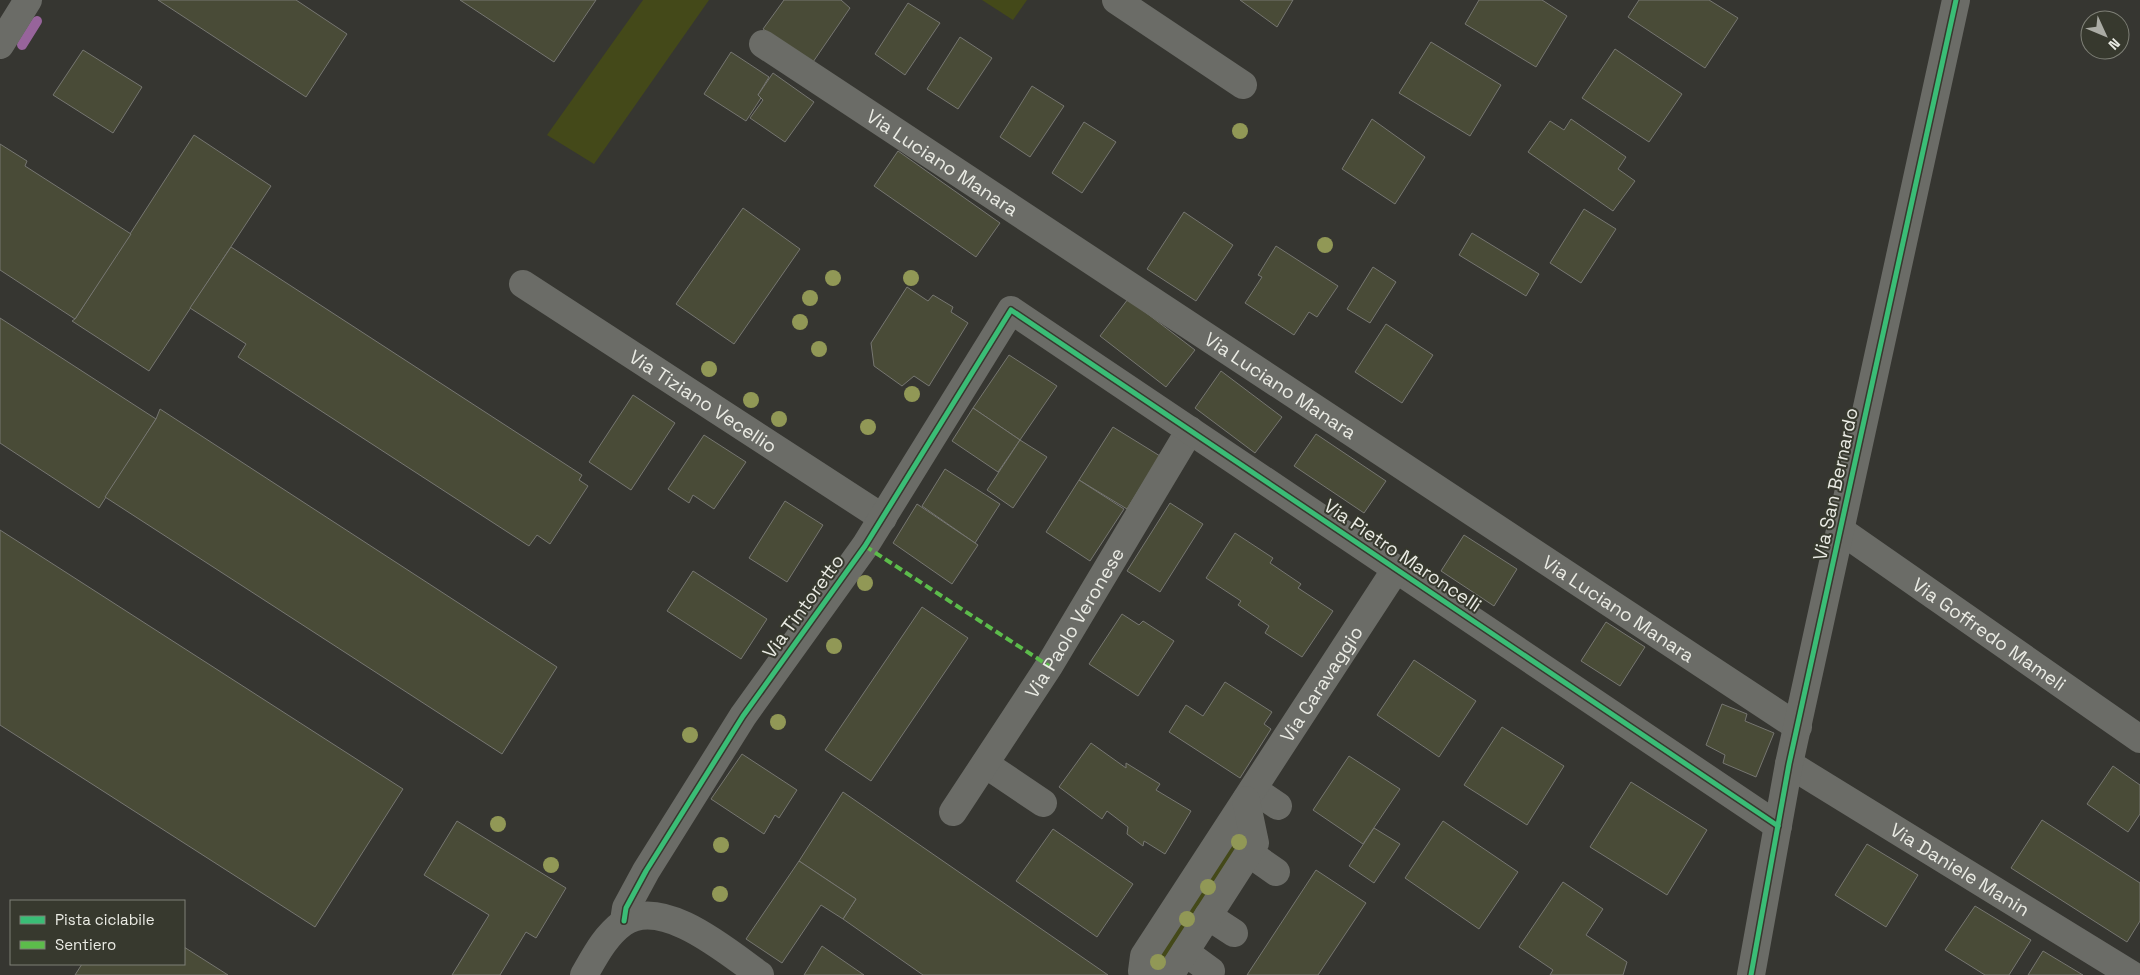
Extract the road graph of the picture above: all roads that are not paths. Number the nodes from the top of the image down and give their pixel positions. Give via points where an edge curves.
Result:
1 (28, 0) edge
2 (1116, 0) edge
3 (1956, 0) edge
4 (763, 44) dead end
5 (0, 45) edge
6 (1243, 85) dead end
7 (523, 284) dead end
8 (1011, 310) joint
9 (1190, 430) junction
10 (883, 518) junction
11 (1840, 530) junction
12 (1396, 568) junction
13 (1798, 727) junction
14 (2140, 739) edge
15 (986, 764) junction
16 (1789, 764) junction
17 (1249, 794) junction
18 (1043, 803) dead end
19 (1278, 806) dead end
20 (954, 812) dead end
21 (1778, 826) junction
22 (1244, 861) junction
23 (1271, 880) dead end
24 (1212, 910) junction
25 (624, 921) junction
26 (1239, 927) dead end
27 (1186, 968) edge
28 (584, 975) edge
29 (760, 975) edge
30 (1144, 975) edge
31 (1751, 975) edge
32 (2132, 975) edge

1 - 5 street
2 - 6 street
3 - 11 street, Via San Bernardo
4 - 13 street, Via Luciano Manara
7 - 10 street, Via Tiziano Vecellio
8 - 9 street, Via Pietro Maroncelli
8 - 10 street, Via Tintoretto
9 - 12 street, Via Pietro Maroncelli
9 - 15 street, Via Paolo Veronese
10 - 25 street, Via Tintoretto via 743,716 646,870 626,908
11 - 13 street, Via San Bernardo
11 - 14 street, Via Goffredo Mameli
12 - 17 street, Via Caravaggio
12 - 21 street, Via Pietro Maroncelli
13 - 16 street, Via San Bernardo
15 - 18 street
15 - 20 street, Via Paolo Veronese
16 - 21 street, Via San Bernardo
16 - 32 street, Via Daniele Manin
17 - 19 street
17 - 22 street via 1256,843
17 - 30 street, Via Caravaggio via 1144,956
21 - 31 street, Via San Bernardo
22 - 23 street
22 - 24 street
24 - 26 street
24 - 27 street
25 - 28 street via 601,945
25 - 29 street via 656,916 671,918 710,940

